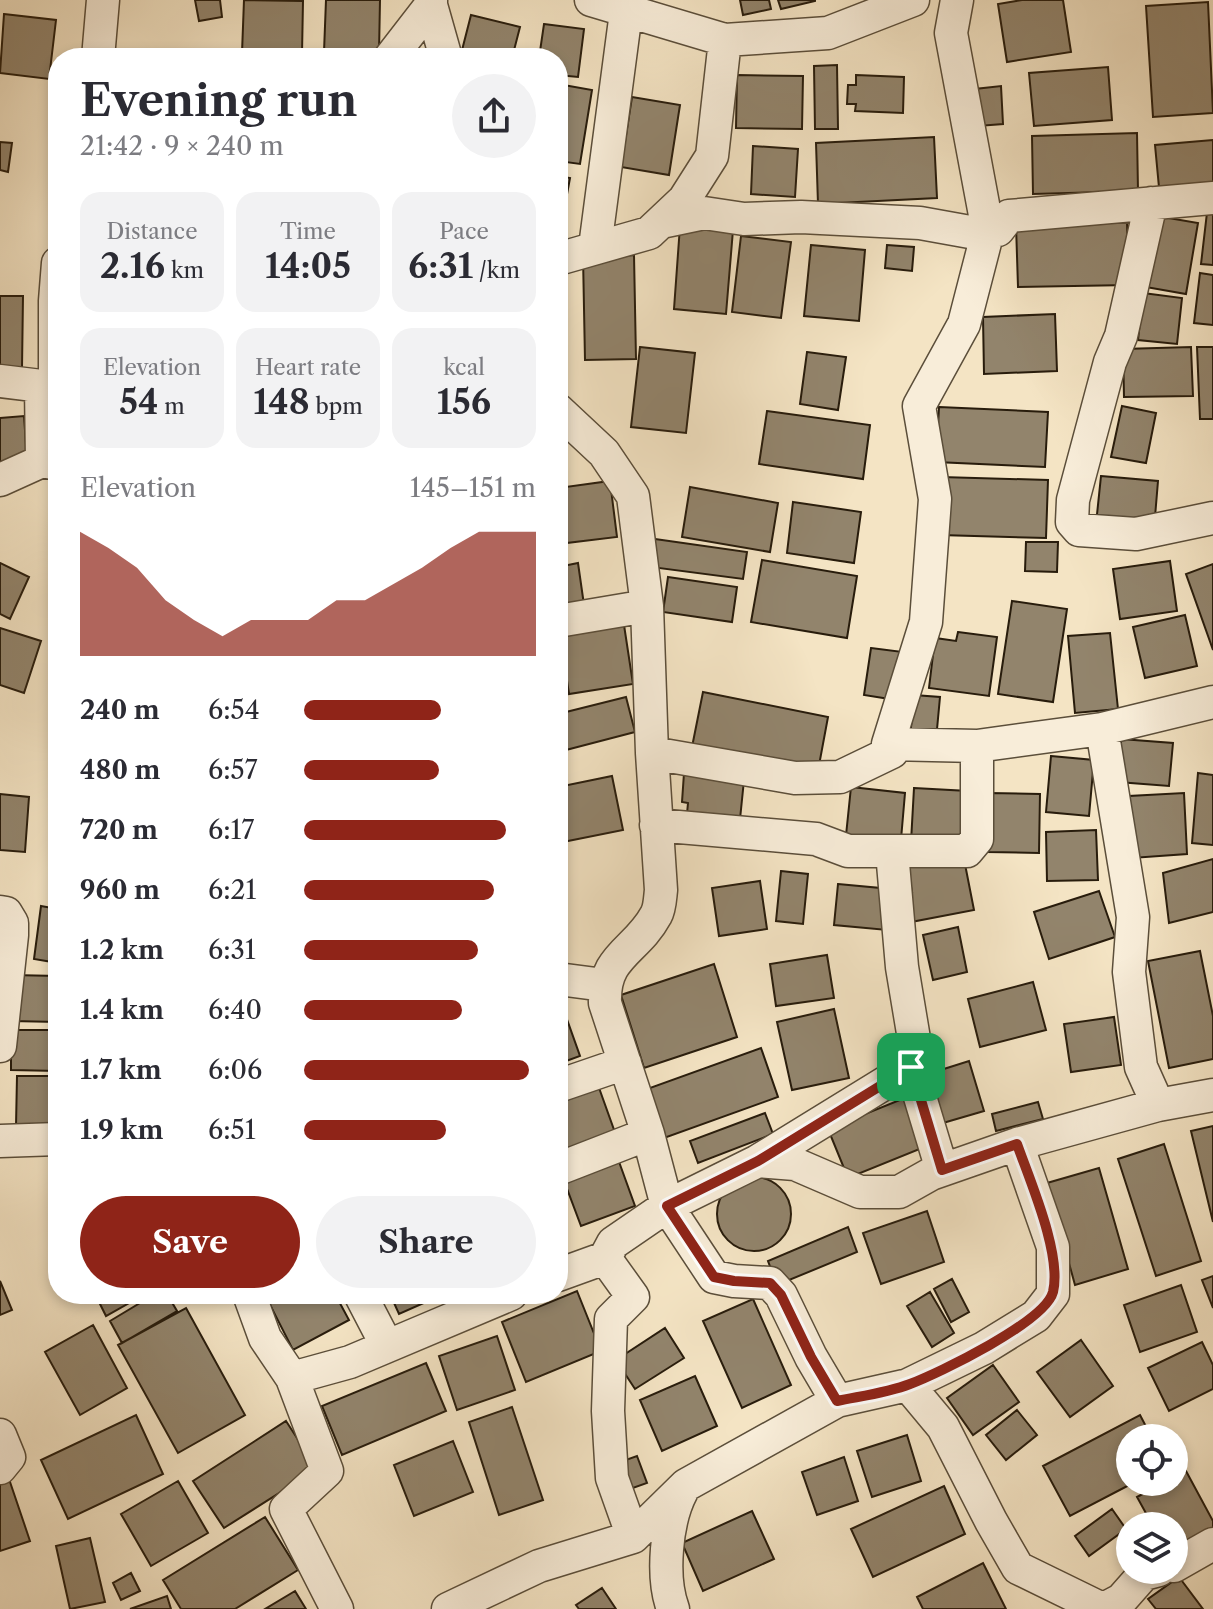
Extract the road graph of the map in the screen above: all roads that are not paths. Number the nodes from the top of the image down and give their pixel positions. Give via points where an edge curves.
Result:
1 (103, 0) edge
2 (591, 0) edge
3 (913, 0) edge
4 (957, 0) edge
5 (431, 2) edge
6 (881, 6) edge
7 (626, 12) junction
8 (725, 40) junction
9 (99, 48) edge
10 (397, 48) edge
11 (443, 48) edge
12 (1213, 198) edge
13 (1151, 203) junction
14 (661, 222) junction
15 (988, 231) junction
16 (595, 247) junction
17 (568, 256) edge
18 (0, 381) edge
19 (48, 387) edge
20 (568, 419) edge
21 (48, 463) edge
22 (0, 480) edge
23 (1213, 518) edge
24 (647, 606) junction
25 (568, 619) edge
26 (1213, 702) edge
27 (1102, 729) junction
28 (888, 744) junction
29 (977, 746) junction
30 (652, 753) junction
31 (656, 825) junction
32 (892, 852) junction
33 (0, 912) edge
34 (568, 980) edge
35 (604, 985) junction
36 (0, 1046) edge
37 (625, 1063) junction
38 (911, 1067) junction
39 (568, 1083) edge
40 (1213, 1095) edge
41 (1158, 1105) junction
42 (648, 1134) junction
43 (48, 1139) edge
44 (0, 1141) edge
45 (1017, 1144) junction
46 (758, 1161) junction
47 (568, 1165) edge
48 (942, 1170) junction
49 (667, 1206) junction
50 (605, 1258) junction
51 (568, 1271) edge
52 (253, 1304) edge
53 (365, 1304) edge
54 (487, 1304) edge
55 (387, 1346) junction
56 (292, 1378) junction
57 (908, 1385) junction
58 (837, 1401) junction
59 (0, 1435) edge
60 (0, 1468) edge
61 (686, 1485) junction
62 (633, 1537) junction
63 (1213, 1544) edge
64 (1188, 1558) edge
65 (1135, 1584) edge
66 (337, 1609) edge
67 (448, 1609) edge
68 (673, 1609) edge
69 (1103, 1609) edge

1 - 9 street
2 - 7 street
3 - 6 street
4 - 15 street via 951,33
5 - 10 street
5 - 11 street
6 - 8 street via 828,33
7 - 8 street
7 - 16 street
8 - 14 street via 712,156 684,200
12 - 13 street
13 - 15 street via 1009,216 998,230
13 - 23 street via 1121,336 1073,500 1072,522 1079,530 1136,534
14 - 15 street via 704,213
14 - 16 street via 649,233
15 - 28 street via 964,324 919,406 935,499 926,622
16 - 17 street
18 - 19 street
20 - 24 street via 604,453 633,496
21 - 22 street
24 - 25 street
24 - 30 street
26 - 27 street
27 - 29 street
27 - 41 street via 1133,917 1129,972 1141,1067
28 - 29 street
28 - 30 street via 892,752 840,777 795,778
29 - 32 street via 977,839 967,851
30 - 31 street
31 - 32 street via 816,839 848,851
31 - 35 street via 658,912 635,945 612,964
32 - 38 street via 914,1039
33 - 36 street via 12,923
34 - 35 street
35 - 37 street
37 - 39 street
37 - 42 street
38 - 46 street
38 - 48 street
40 - 41 street
41 - 45 street
42 - 47 street
42 - 49 street
43 - 44 street
45 - 48 street
45 - 57 street via 1053,1247 1053,1294 1036,1316
46 - 48 street via 795,1164 860,1192 899,1192
46 - 49 street
49 - 50 street via 613,1243
49 - 58 street via 714,1277 770,1283 781,1295
50 - 51 street
50 - 62 street via 633,1297 611,1319 608,1411 612,1478
52 - 56 street via 265,1338
53 - 55 street
54 - 55 street
55 - 56 street
56 - 66 street via 327,1471 286,1509
57 - 58 street
57 - 69 street via 943,1427 1018,1568
58 - 61 street
59 - 60 street via 9,1457
61 - 62 street
61 - 68 street via 666,1551
62 - 67 street via 539,1566
63 - 64 street
65 - 69 street

